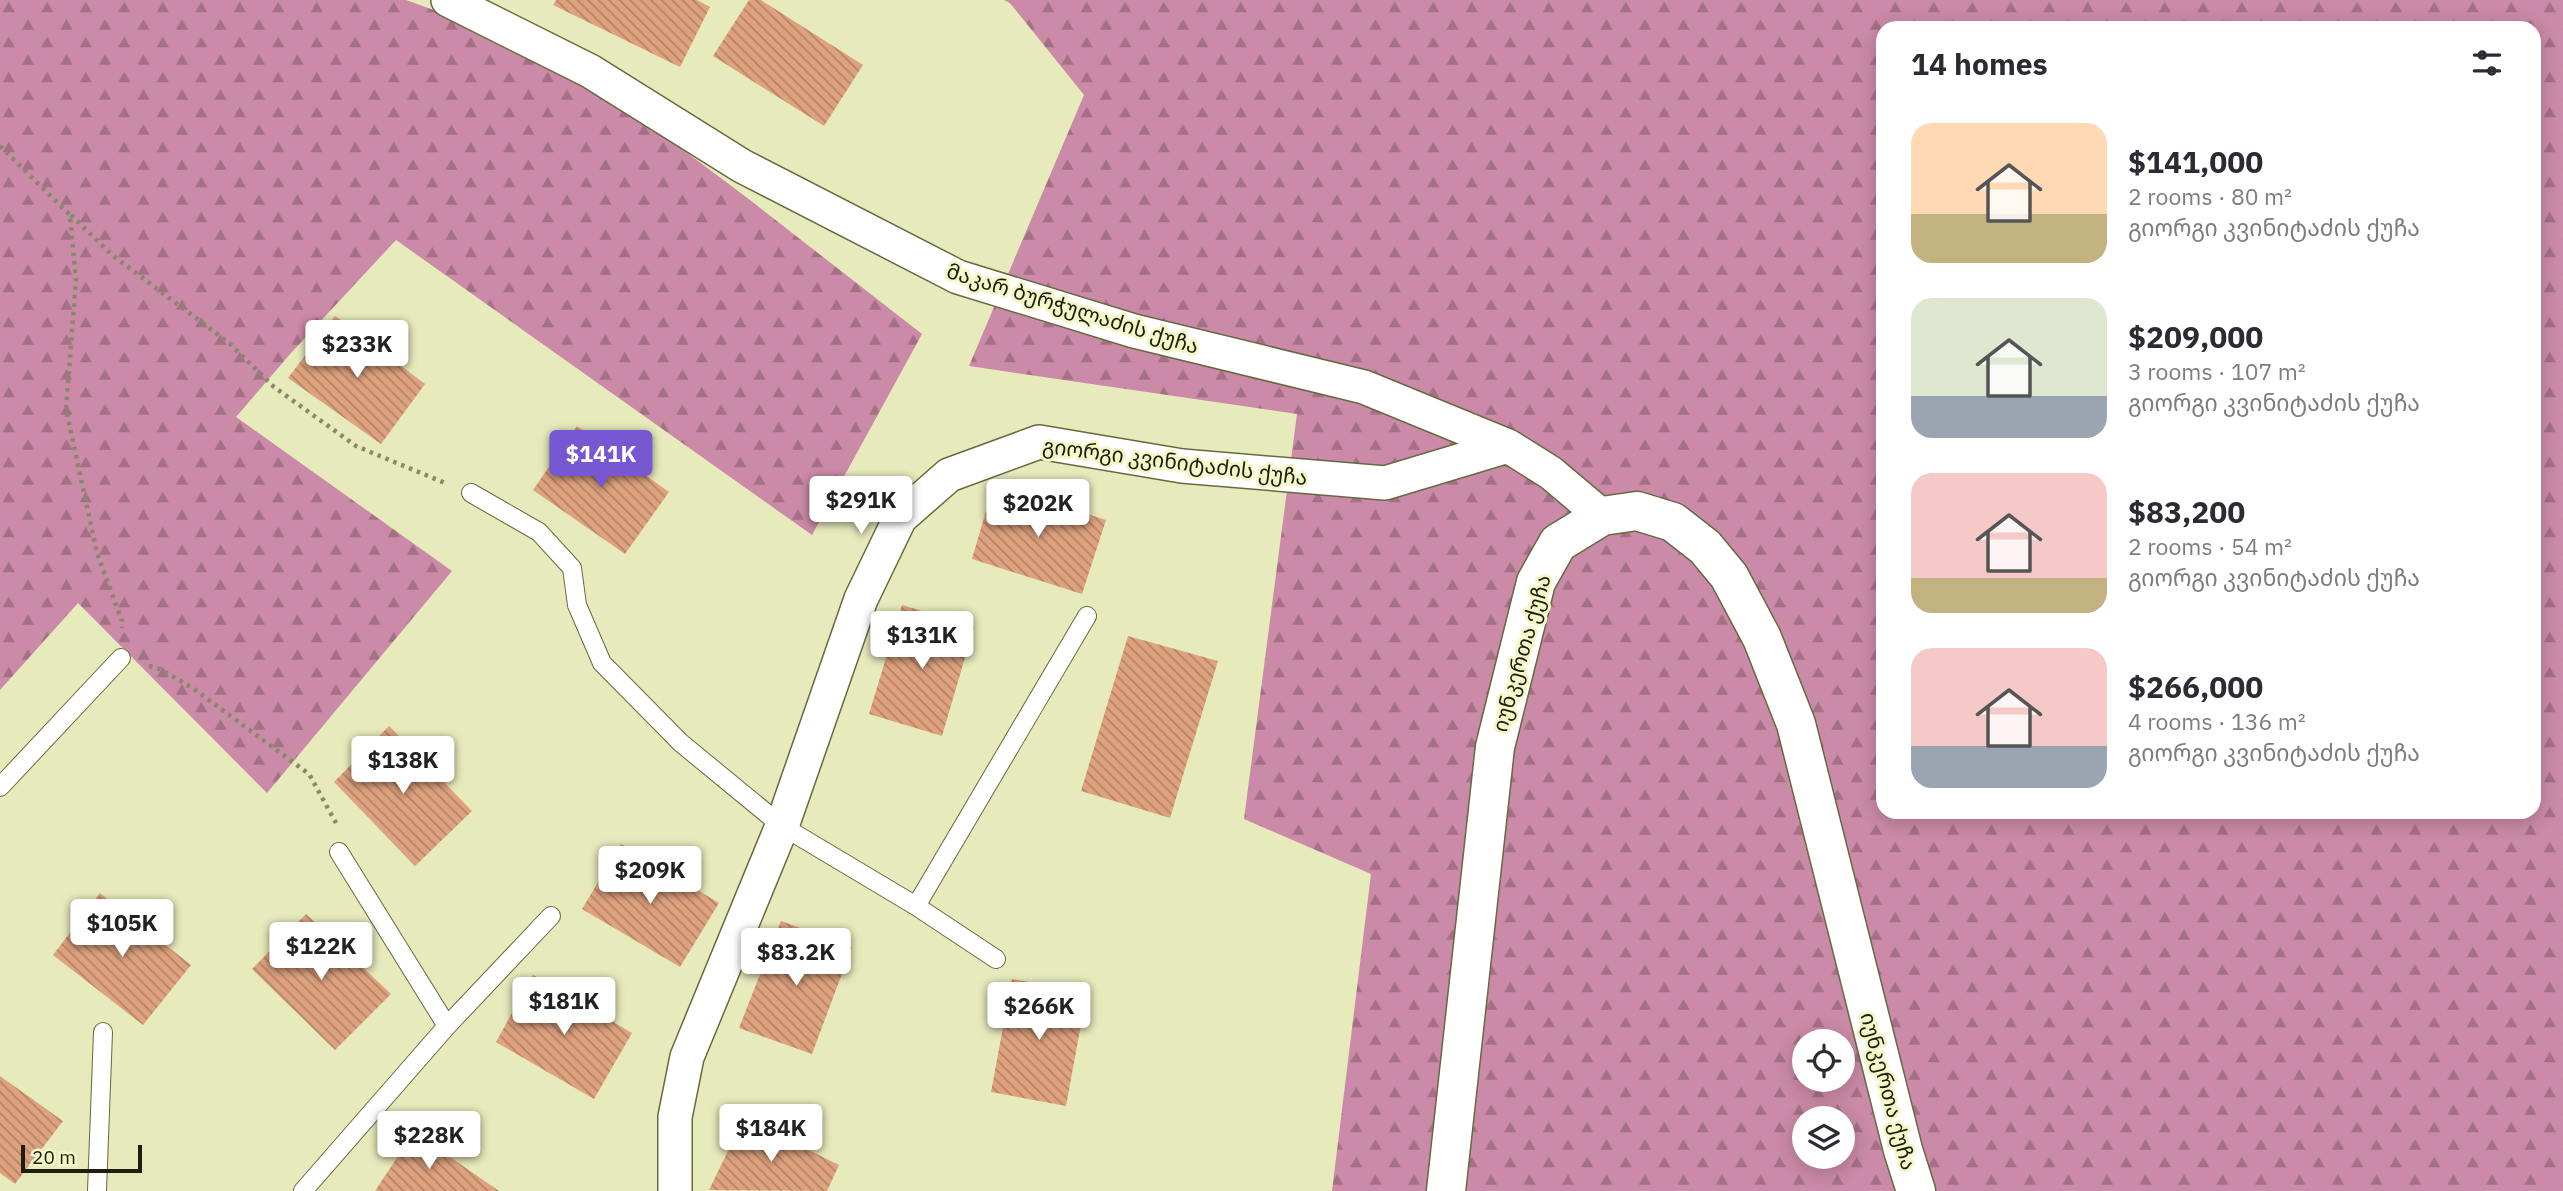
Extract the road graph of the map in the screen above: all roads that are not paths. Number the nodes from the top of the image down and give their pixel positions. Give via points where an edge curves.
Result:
1 (448, 0) edge
2 (1508, 446) junction
3 (471, 494) road end
4 (1602, 516) junction
5 (1087, 616) dead end
6 (121, 658) road end
7 (0, 787) edge
8 (782, 826) junction
9 (339, 852) road end
10 (916, 906) junction
11 (551, 916) dead end
12 (996, 959) dead end
13 (447, 1026) junction
14 (103, 1032) dead end
15 (97, 1191) edge
16 (303, 1191) edge
17 (675, 1191) edge
18 (1446, 1191) edge
19 (1916, 1191) edge

1 - 2 street, მაკარ ბურჭულაძის ქუჩა via 590,71 742,166 958,277 1134,331 1364,387
2 - 4 street, მაკარ ბურჭულაძის ქუჩა via 1551,472
2 - 8 street, გიორგი კვინიტაძის ქუჩა via 1385,483 1182,466 1039,442 949,475 900,518 861,599
3 - 8 lane via 539,532 572,568 577,605 602,663 681,743
4 - 18 main road, იუნკერთა ქუჩა via 1558,543 1536,582 1495,747
4 - 19 main road, იუნკერთა ქუჩა via 1637,511 1673,522 1705,547 1729,576 1762,638 1796,724
5 - 10 lane
6 - 7 lane
8 - 10 lane
8 - 17 street, გიორგი კვინიტაძის ქუჩა via 687,1057 675,1117
9 - 13 lane
10 - 12 lane
11 - 13 lane
13 - 16 lane
14 - 15 lane

